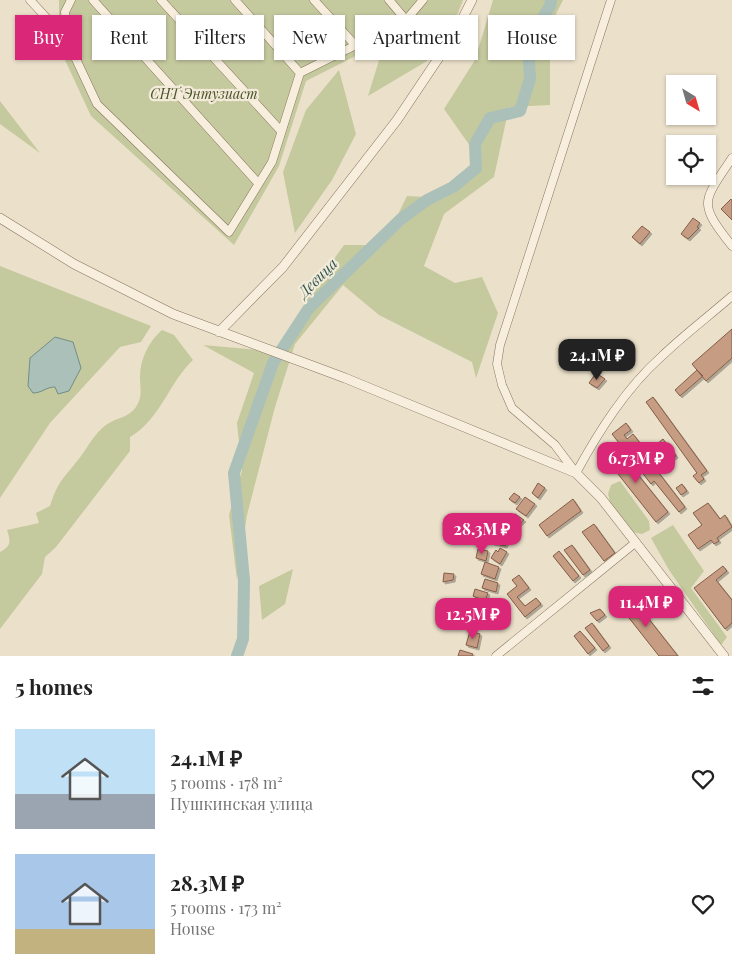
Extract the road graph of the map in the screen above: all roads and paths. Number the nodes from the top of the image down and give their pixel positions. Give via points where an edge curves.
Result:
1 (30, 0) edge
2 (71, 0) edge
3 (93, 0) edge
4 (161, 0) edge
5 (235, 0) edge
6 (314, 0) edge
7 (390, 0) edge
8 (423, 0) edge
9 (472, 0) edge
10 (611, 0) edge
11 (44, 15) edge
12 (65, 15) edge
13 (402, 15) edge
14 (410, 15) edge
15 (355, 45) edge
16 (355, 46) edge
17 (76, 60) edge
18 (300, 74) junction
19 (281, 131) junction
20 (732, 158) edge
21 (258, 183) junction
22 (0, 218) edge
23 (732, 246) edge
24 (732, 296) edge
25 (219, 332) junction
26 (576, 473) junction
27 (635, 543) junction
28 (722, 655) edge
29 (496, 656) edge

1 - 11 street
2 - 12 street
3 - 21 street
4 - 19 street
5 - 18 street
6 - 15 street
7 - 13 street
8 - 14 street
9 - 25 street via 454,35 397,120 283,267
10 - 26 street via 497,364 512,408 555,445
16 - 18 street
17 - 21 street via 97,104 229,232
18 - 19 street
19 - 21 street via 272,162
20 - 23 street via 707,197 708,213
22 - 25 street via 74,264 173,314
24 - 26 street via 661,356 637,383 608,420
25 - 26 street via 345,378
26 - 27 street via 601,498
27 - 28 street
27 - 29 street

